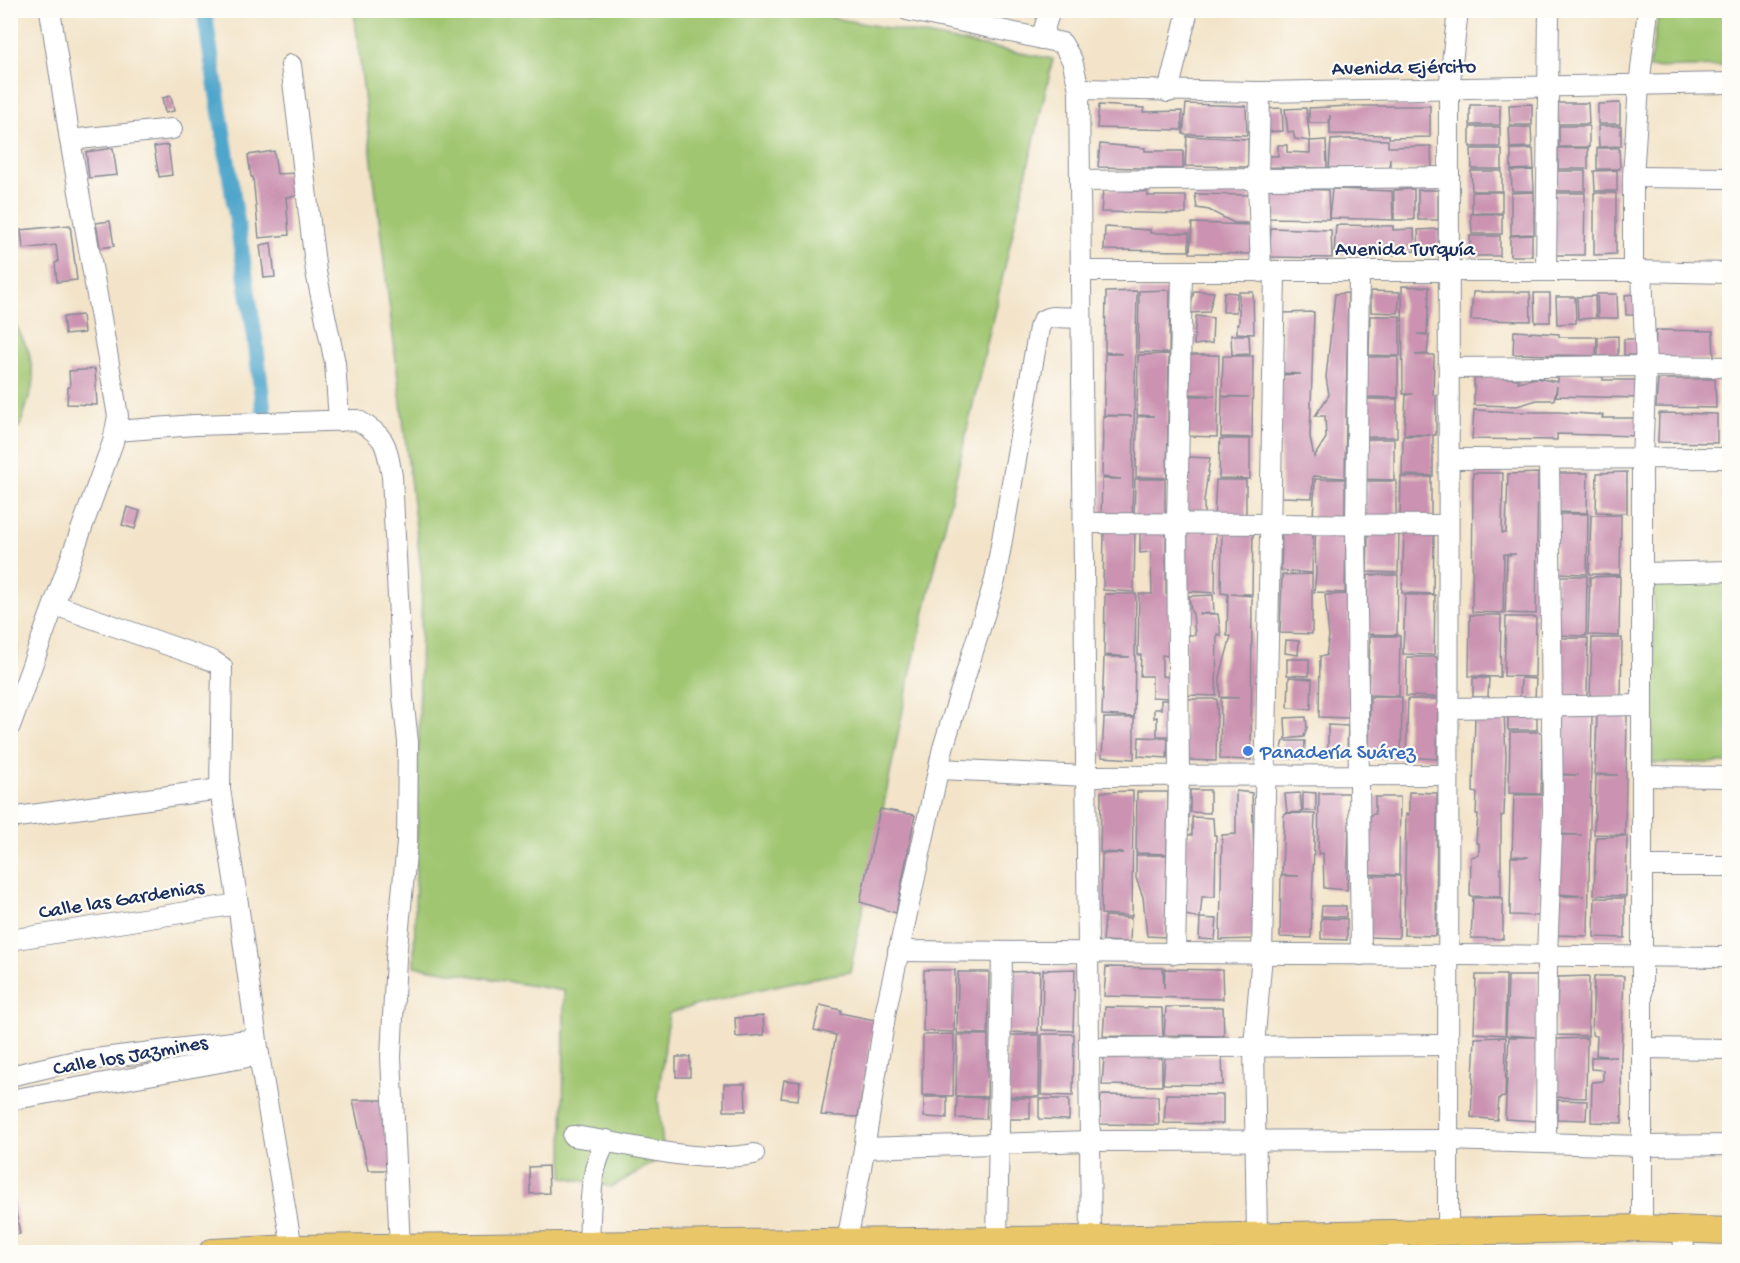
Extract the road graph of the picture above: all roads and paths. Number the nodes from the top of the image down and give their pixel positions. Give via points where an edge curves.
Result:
1 (50, 10) edge
2 (907, 10) edge
3 (1050, 10) edge
4 (1188, 10) edge
5 (1458, 10) edge
6 (1549, 10) edge
7 (1648, 10) edge
8 (1041, 39) junction
9 (291, 65) dead end
10 (1730, 83) edge
11 (1639, 86) junction
12 (1547, 87) junction
13 (1079, 89) junction
14 (1449, 89) junction
15 (1168, 92) junction
16 (1260, 92) junction
17 (172, 129) dead end
18 (70, 140) junction
19 (1449, 177) junction
20 (1633, 177) junction
21 (1730, 178) edge
22 (1258, 179) junction
23 (1080, 182) junction
24 (1081, 271) junction
25 (1449, 271) junction
26 (1546, 271) junction
27 (1637, 271) junction
28 (1182, 272) junction
29 (1268, 272) junction
30 (1359, 272) junction
31 (1730, 273) edge
32 (1081, 318) junction
33 (1646, 366) junction
34 (1730, 367) edge
35 (1449, 368) junction
36 (339, 421) junction
37 (116, 431) junction
38 (1642, 458) junction
39 (1730, 458) edge
40 (1449, 459) junction
41 (1549, 459) junction
42 (1083, 524) junction
43 (1177, 524) junction
44 (1270, 525) junction
45 (1448, 525) junction
46 (1356, 526) junction
47 (1730, 571) edge
48 (1642, 573) junction
49 (55, 605) junction
50 (1642, 705) junction
51 (1552, 707) junction
52 (1448, 708) junction
53 (10, 726) edge
54 (939, 769) junction
55 (1359, 775) junction
56 (1448, 775) junction
57 (1086, 776) junction
58 (1179, 776) junction
59 (1266, 776) junction
60 (1642, 776) junction
61 (1730, 777) edge
62 (220, 789) junction
63 (10, 818) edge
64 (1642, 866) junction
65 (1730, 867) edge
66 (238, 904) junction
67 (10, 940) edge
68 (898, 951) junction
69 (1002, 953) junction
70 (1088, 954) junction
71 (1175, 954) junction
72 (1262, 955) junction
73 (1361, 955) junction
74 (1448, 955) junction
75 (1547, 955) junction
76 (1642, 955) junction
77 (1730, 957) edge
78 (1448, 1045) junction
79 (1254, 1046) junction
80 (257, 1047) junction
81 (1089, 1048) junction
82 (1642, 1048) junction
83 (1730, 1049) edge
84 (10, 1076) edge
85 (10, 1100) edge
86 (573, 1136) dead end
87 (607, 1140) junction
88 (1448, 1140) junction
89 (1090, 1141) junction
90 (1255, 1141) junction
91 (999, 1143) junction
92 (1546, 1143) junction
93 (1730, 1145) edge
94 (1642, 1146) junction
95 (864, 1148) junction
96 (754, 1154) dead end
97 (1642, 1228) junction
98 (1448, 1231) junction
99 (1730, 1232) edge
100 (1257, 1236) junction
101 (1091, 1239) junction
102 (856, 1241) junction
103 (1684, 1241) edge
104 (1398, 1243) edge
105 (589, 1244) junction
106 (1170, 1245) edge
107 (1002, 1246) edge
108 (292, 1248) junction
109 (692, 1248) edge
110 (342, 1250) edge
111 (401, 1250) edge
112 (212, 1252) edge
113 (903, 1252) edge

1 - 18 street
2 - 8 street
3 - 8 street
4 - 15 street
5 - 14 street
6 - 12 street
7 - 11 street
8 - 13 street via 1062,43 1072,60
9 - 36 street via 316,272 335,363
10 - 11 street, Avenida Ejército
11 - 12 street, Avenida Ejército
11 - 20 street
12 - 14 street, Avenida Ejército
12 - 26 street
13 - 15 street, Avenida Ejército
13 - 23 street
14 - 16 street, Avenida Ejército
14 - 19 street
15 - 16 street, Avenida Ejército
16 - 22 street
17 - 18 street
18 - 37 street via 117,403
19 - 22 street
19 - 25 street
20 - 21 street
20 - 27 street
22 - 23 street
22 - 29 street
23 - 24 street
24 - 28 street, Avenida Turquía
24 - 32 street
25 - 26 street, Avenida Turquía
25 - 30 street, Avenida Turquía
25 - 35 street
26 - 27 street, Avenida Turquía
27 - 31 street, Avenida Turquía
27 - 33 street
28 - 29 street, Avenida Turquía
28 - 43 street
29 - 30 street, Avenida Turquía
29 - 44 street
30 - 46 street
32 - 42 street
32 - 54 street via 1052,317 1043,320 1039,328 995,580
33 - 34 street
33 - 35 street
33 - 38 street
35 - 40 street
36 - 37 street
36 - 111 street via 357,420 375,430 386,446 392,476 408,742 407,843 391,1057
37 - 49 street
38 - 39 street
38 - 41 street
38 - 48 street
40 - 41 street
40 - 45 street
41 - 51 street
42 - 43 street
42 - 57 street
43 - 44 street
43 - 58 street
44 - 46 street
44 - 59 street
45 - 46 street
45 - 52 street
46 - 55 street
47 - 48 street
48 - 50 street
49 - 53 street
49 - 62 street via 222,667
50 - 51 street
50 - 60 street
51 - 52 street
51 - 75 street via 1553,810
52 - 56 street
54 - 57 street
54 - 68 street
55 - 56 street
55 - 59 street
55 - 73 street
56 - 74 street
57 - 58 street
57 - 70 street
58 - 59 street
58 - 71 street
59 - 72 street
60 - 61 street
60 - 64 street
62 - 63 street
62 - 66 street
64 - 65 street
64 - 76 street
66 - 67 street, Calle las Gardenias
66 - 80 street
68 - 69 street
68 - 95 street
69 - 70 street
69 - 91 street
70 - 71 street
70 - 81 street
71 - 72 street
72 - 73 street
72 - 79 street
73 - 74 street
74 - 75 street
74 - 78 street
75 - 76 street
75 - 92 street
76 - 77 street
76 - 82 street
78 - 79 street
78 - 88 street
79 - 81 street
79 - 90 street
80 - 84 street via 71,1062
80 - 85 street, Calle los Jazmines
80 - 108 street
81 - 89 street
82 - 83 street
82 - 94 street
86 - 87 street
87 - 96 street via 685,1156 733,1158
87 - 105 street via 592,1186
88 - 90 street
88 - 92 street
88 - 98 street
89 - 90 street
89 - 91 street
89 - 101 street
90 - 100 street
91 - 95 street
91 - 107 street
92 - 94 street
93 - 94 street
94 - 97 street
95 - 102 street
97 - 98 main road
97 - 103 main road
98 - 104 main road
99 - 103 main road
100 - 104 main road
100 - 106 main road
101 - 106 main road
101 - 107 main road via 1029,1239
102 - 107 main road
102 - 109 main road
102 - 113 street
105 - 109 main road
105 - 111 main road
108 - 110 main road
108 - 112 main road
110 - 111 main road

